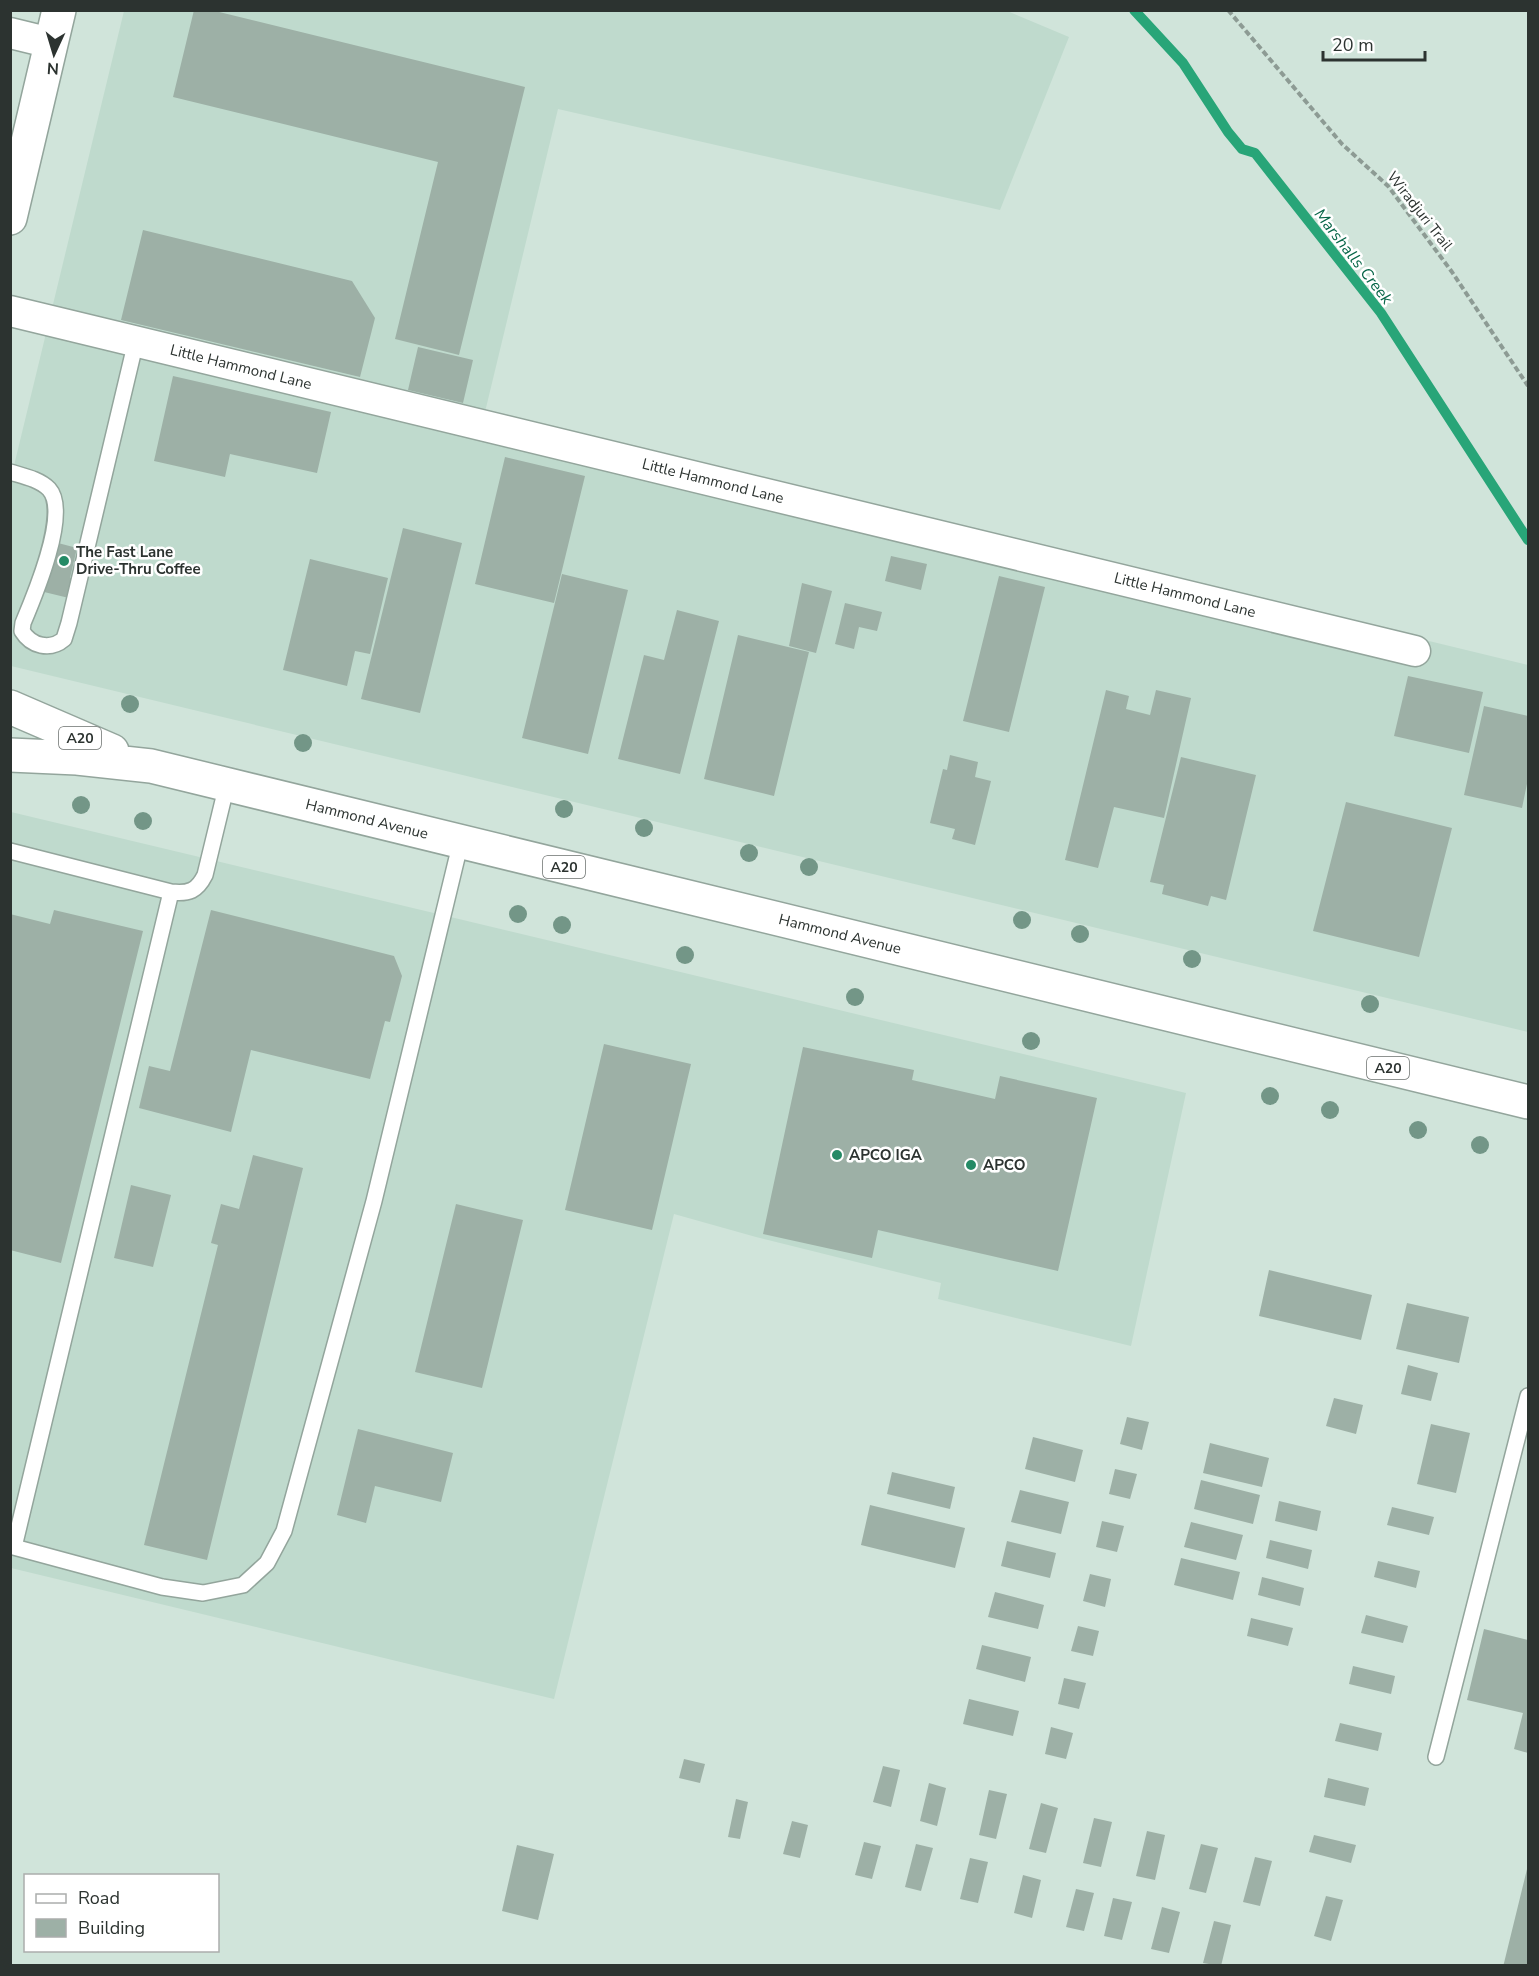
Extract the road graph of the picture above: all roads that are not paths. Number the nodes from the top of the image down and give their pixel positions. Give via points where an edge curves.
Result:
1 (59, 10) edge
2 (10, 33) edge
3 (51, 43) junction
4 (10, 218) edge
5 (10, 311) edge
6 (136, 341) junction
7 (10, 472) edge
8 (1415, 651) dead end
9 (10, 706) edge
10 (10, 755) edge
11 (150, 766) junction
12 (227, 784) junction
13 (461, 842) junction
14 (10, 851) edge
15 (171, 892) junction
16 (1528, 1102) edge
17 (1528, 1396) edge
18 (12, 1546) edge
19 (1436, 1757) dead end

1 - 3 main road
2 - 3 street
3 - 4 main road
5 - 6 street, Little Hammond Lane
6 - 7 lane via 69,622 64,639 53,645 31,642 22,631 44,567 57,509 48,488
6 - 8 street, Little Hammond Lane
9 - 11 main road, Hammond Avenue / A20
10 - 11 main road, Hammond Avenue / A20
11 - 12 main road, Hammond Avenue / A20
12 - 13 main road, Hammond Avenue / A20
12 - 15 lane via 206,875 193,891
13 - 16 main road, Hammond Avenue / A20
13 - 18 lane via 371,1213 284,1531 267,1563 243,1585 203,1593 162,1587
14 - 15 lane
15 - 18 lane
17 - 19 lane

